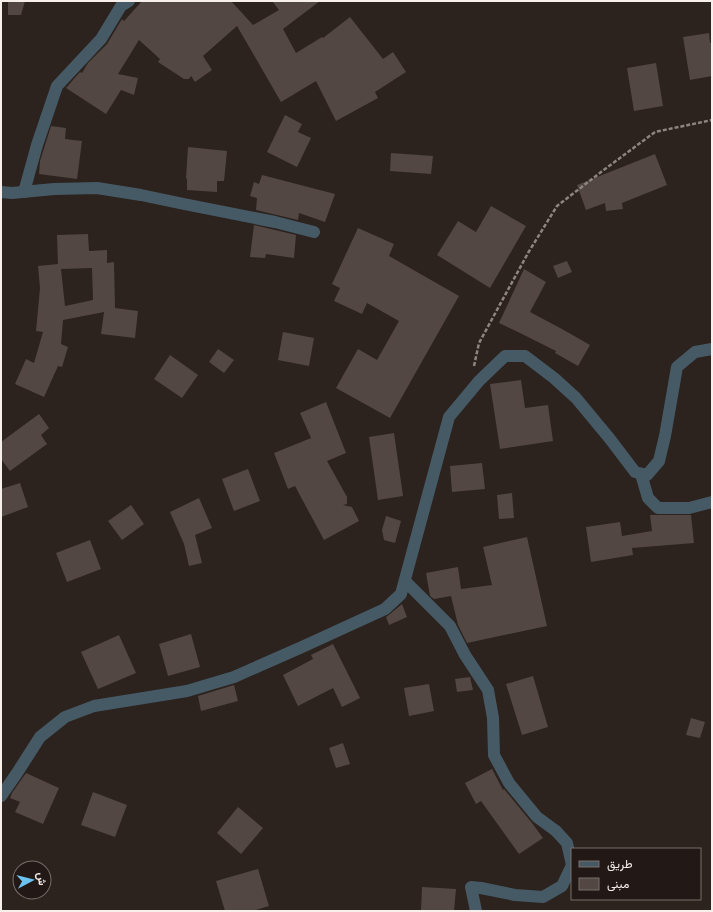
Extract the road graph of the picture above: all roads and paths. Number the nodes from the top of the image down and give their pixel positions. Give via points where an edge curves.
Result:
1 (129, 1) edge
2 (712, 120) edge
3 (1, 192) edge
4 (24, 192) junction
5 (314, 232) dead end
6 (712, 349) edge
7 (468, 394) junction
8 (641, 474) junction
9 (712, 502) edge
10 (405, 581) junction
11 (1, 796) edge
12 (571, 861) edge
13 (571, 867) edge
14 (476, 911) edge

1 - 4 street via 121,6 101,39 57,86
2 - 7 path via 655,132 558,206 528,253 479,343
3 - 4 street
4 - 5 street via 97,188 141,194
6 - 8 street via 695,352 677,367 660,461 647,475
7 - 8 street via 505,356 524,356 576,398 635,472
7 - 10 street via 449,416
8 - 9 street via 648,498 658,508 689,508
10 - 11 street via 401,594 385,609 234,677 187,691 94,706 65,717 40,737
10 - 12 street via 450,626 488,690 493,718 494,755 509,783 537,817 567,843
13 - 14 street via 562,886 543,897 471,887

